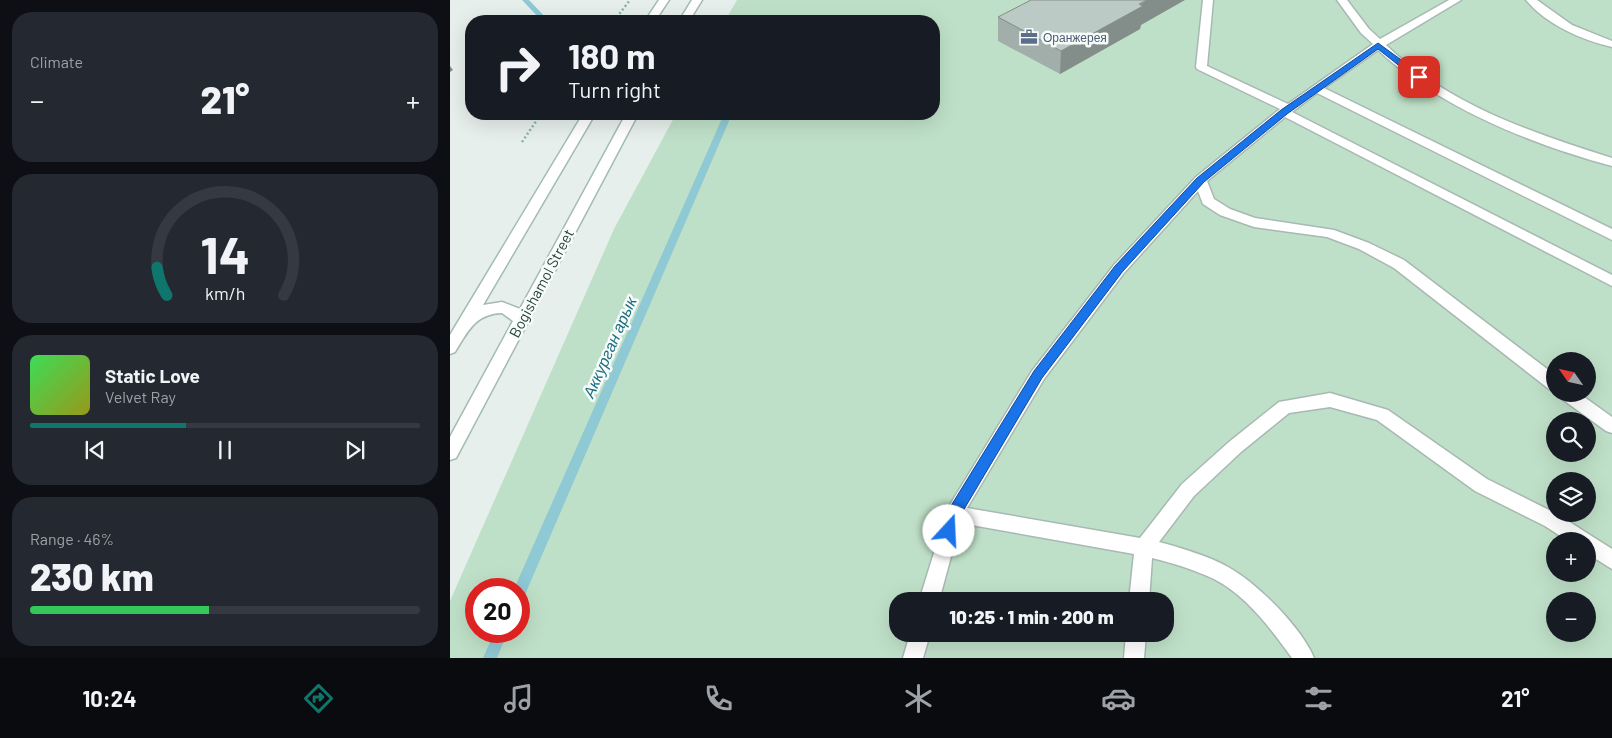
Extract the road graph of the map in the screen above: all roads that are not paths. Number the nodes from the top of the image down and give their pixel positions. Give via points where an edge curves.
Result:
1 (664, 0) edge
2 (697, 0) edge
3 (1208, 0) edge
4 (1342, 0) edge
5 (1456, 0) edge
6 (1530, 0) edge
7 (654, 15) edge
8 (688, 15) edge
9 (1612, 44) edge
10 (1378, 45) junction
11 (1317, 89) junction
12 (1286, 110) junction
13 (585, 120) edge
14 (629, 120) edge
15 (1612, 162) edge
16 (1200, 180) junction
17 (1612, 235) edge
18 (1612, 281) edge
19 (521, 320) junction
20 (465, 322) junction
21 (450, 348) edge
22 (1546, 377) edge
23 (1579, 402) edge
24 (1612, 426) edge
25 (450, 453) edge
26 (954, 514) junction
27 (1569, 532) edge
28 (1144, 546) junction
29 (1596, 549) edge
30 (1612, 560) edge
31 (932, 592) edge
32 (1140, 592) edge
33 (918, 642) edge
34 (1135, 642) edge
35 (913, 658) edge
36 (1134, 658) edge
37 (1304, 658) edge

1 - 7 main road
2 - 8 main road
3 - 12 main road via 1201,67
4 - 10 main road
5 - 10 main road
6 - 9 main road via 1556,20
10 - 11 main road
10 - 15 main road via 1434,87 1479,112 1537,138
11 - 12 main road
11 - 17 main road
12 - 16 main road
12 - 18 main road
13 - 20 main road
14 - 19 main road, Bogishamol Street
16 - 22 main road via 1208,201 1225,212 1254,222 1329,232 1399,264
16 - 26 main road via 1119,269 1038,375
19 - 20 main road via 513,311 499,307 480,312
19 - 25 main road, Bogishamol Street
20 - 21 main road
23 - 24 main road
26 - 28 main road
26 - 31 main road
27 - 28 main road via 1481,485 1382,415 1330,400 1285,407 1188,490
28 - 32 main road
28 - 37 main road via 1221,573 1254,597
29 - 30 main road
33 - 35 main road
34 - 36 main road

